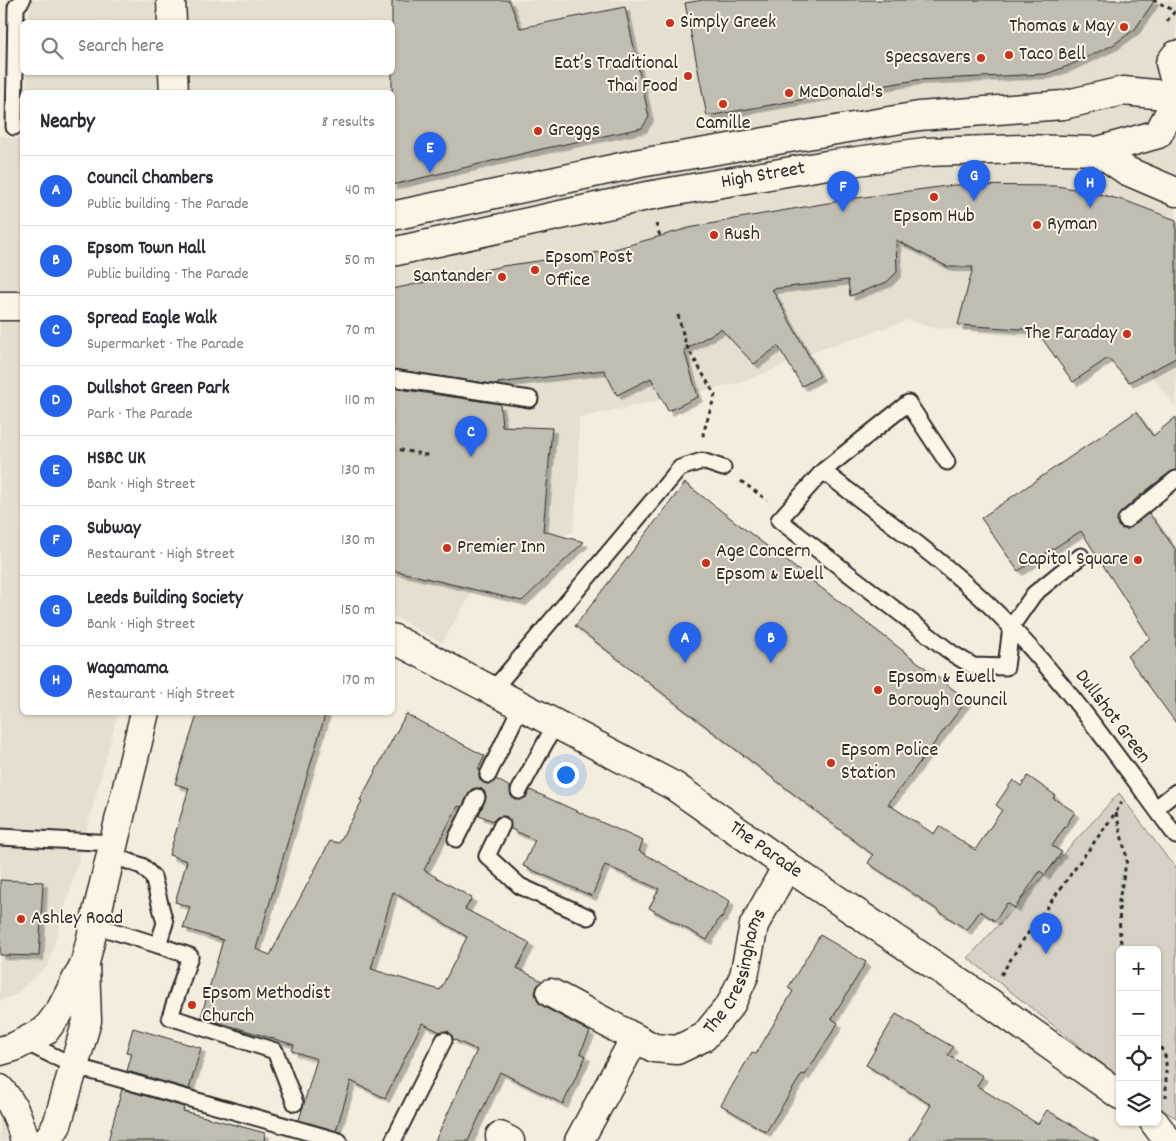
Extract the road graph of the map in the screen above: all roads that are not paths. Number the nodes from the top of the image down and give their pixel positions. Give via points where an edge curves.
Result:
1 (22, 0) edge
2 (171, 0) edge
3 (172, 20) edge
4 (1176, 55) edge
5 (173, 75) edge
6 (1176, 86) edge
7 (174, 90) edge
8 (1176, 96) edge
9 (1176, 101) edge
10 (14, 127) dead end
11 (1098, 151) junction
12 (1176, 192) edge
13 (395, 215) edge
14 (395, 251) edge
15 (0, 306) edge
16 (20, 306) edge
17 (395, 378) edge
18 (530, 399) dead end
19 (947, 462) dead end
20 (717, 465) road end
21 (823, 471) junction
22 (1176, 479) edge
23 (1126, 520) dead end
24 (1081, 556) dead end
25 (1011, 627) junction
26 (395, 640) edge
27 (492, 691) junction
28 (521, 706) junction
29 (144, 715) edge
30 (556, 723) junction
31 (488, 775) dead end
32 (519, 791) dead end
33 (1176, 792) edge
34 (477, 797) dead end
35 (1156, 808) junction
36 (502, 825) dead end
37 (1176, 836) edge
38 (0, 837) edge
39 (456, 839) dead end
40 (112, 849) junction
41 (787, 866) junction
42 (588, 918) dead end
43 (94, 925) junction
44 (158, 946) junction
45 (85, 963) junction
46 (551, 993) dead end
47 (635, 1038) junction
48 (444, 1040) dead end
49 (25, 1042) junction
50 (0, 1051) edge
51 (74, 1066) junction
52 (0, 1089) edge
53 (1116, 1092) edge
54 (295, 1103) dead end
55 (25, 1141) edge
56 (47, 1141) edge
57 (339, 1141) edge
58 (393, 1141) edge
59 (579, 1141) edge

1 - 10 lane via 16,7
2 - 3 main road
4 - 6 main road via 1170,63
5 - 7 main road
8 - 13 main road, High Street via 1123,91 1063,105 919,116 640,163
9 - 11 main road, High Street via 1158,134
11 - 12 main road via 1126,171
11 - 14 main road, High Street via 925,152 827,165 647,196
15 - 16 main road
17 - 18 lane
19 - 21 lane via 908,403
20 - 27 lane via 702,461 680,468
21 - 25 lane, Dullshot Green via 948,568
21 - 25 lane via 779,520 972,666 1006,667
22 - 23 lane
24 - 25 lane via 1034,594
25 - 35 lane, Dullshot Green via 1057,678
26 - 27 main road, The Parade
27 - 28 main road, The Parade
28 - 30 main road, The Parade
28 - 31 lane
29 - 40 main road
30 - 32 lane
30 - 41 main road, The Parade via 674,786
33 - 35 lane
34 - 39 lane
35 - 37 lane, Dullshot Green
36 - 42 lane via 487,856 520,886
38 - 40 lane
40 - 43 main road
40 - 44 lane via 142,866 153,877 165,923
41 - 47 main road, The Cressinghams via 754,925 744,976 731,1004 704,1036 677,1050 654,1048
41 - 53 main road, The Parade
43 - 44 lane
43 - 45 main road
44 - 54 lane via 190,956 170,1017 275,1051
45 - 49 main road via 60,1011 45,1031
45 - 51 main road via 87,1021
46 - 47 main road, The Cressinghams
47 - 59 main road
48 - 58 lane
49 - 50 main road
49 - 51 lane
51 - 56 main road via 57,1125
51 - 57 lane
52 - 55 main road via 20,1120

